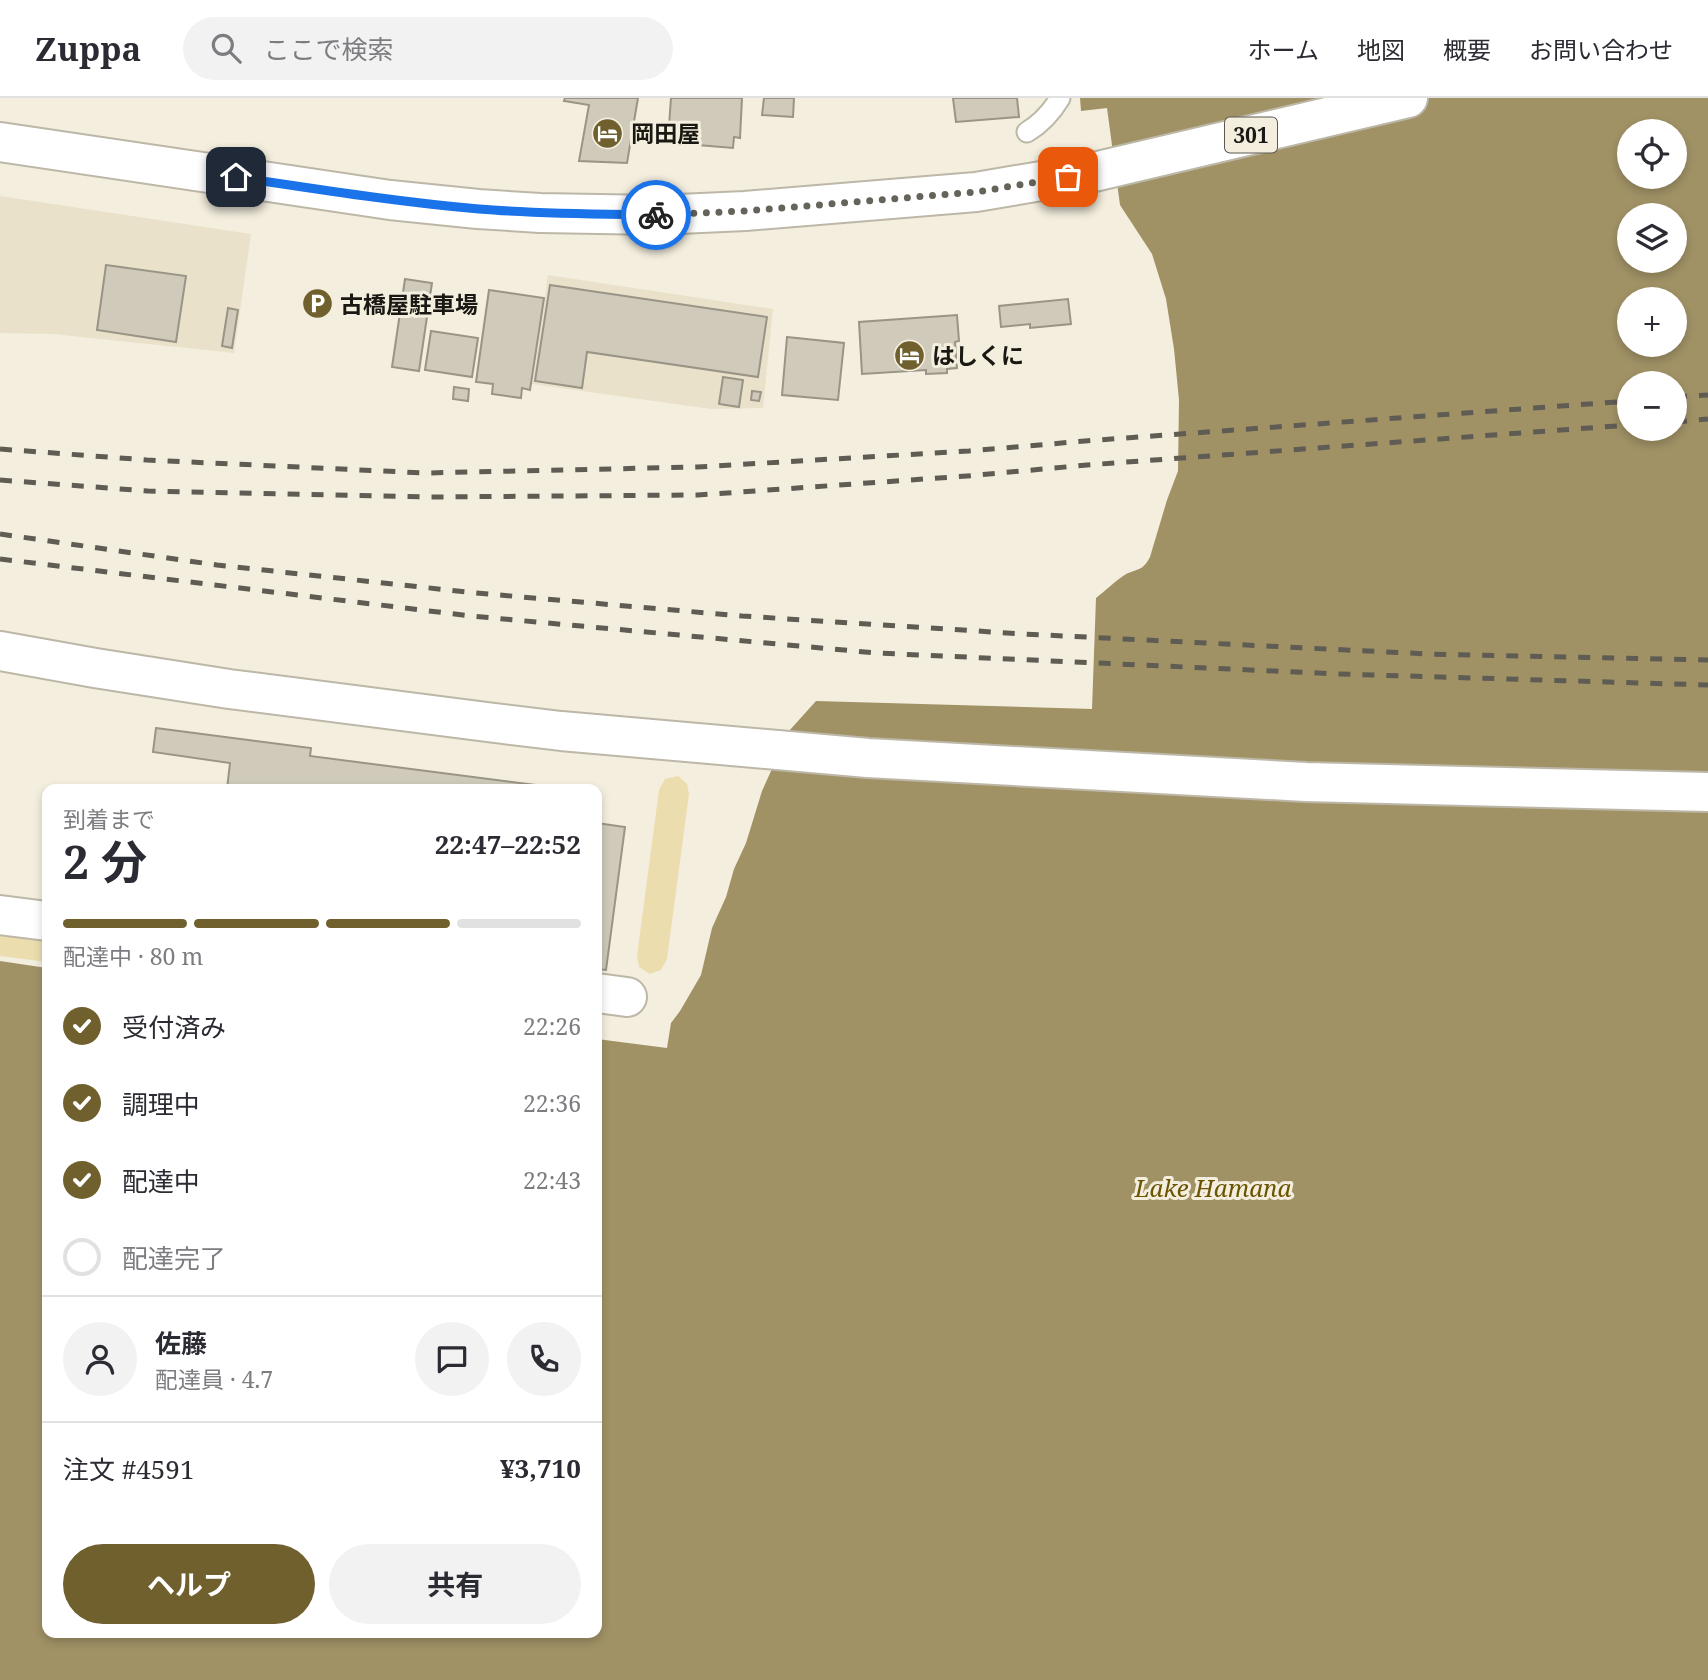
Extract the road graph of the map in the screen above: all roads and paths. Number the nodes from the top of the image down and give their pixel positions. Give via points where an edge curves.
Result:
1 (1060, 98) edge
2 (1408, 98) edge
3 (1027, 132) dead end
4 (0, 142) edge
5 (0, 651) edge
6 (1708, 792) edge
7 (0, 915) edge
8 (42, 921) edge

1 - 3 lane via 1041,123
2 - 4 main road, 301 via 1094,172 976,192 657,215 540,213 390,200
5 - 6 main road via 229,689 561,731 868,758 1306,782
7 - 8 main road

